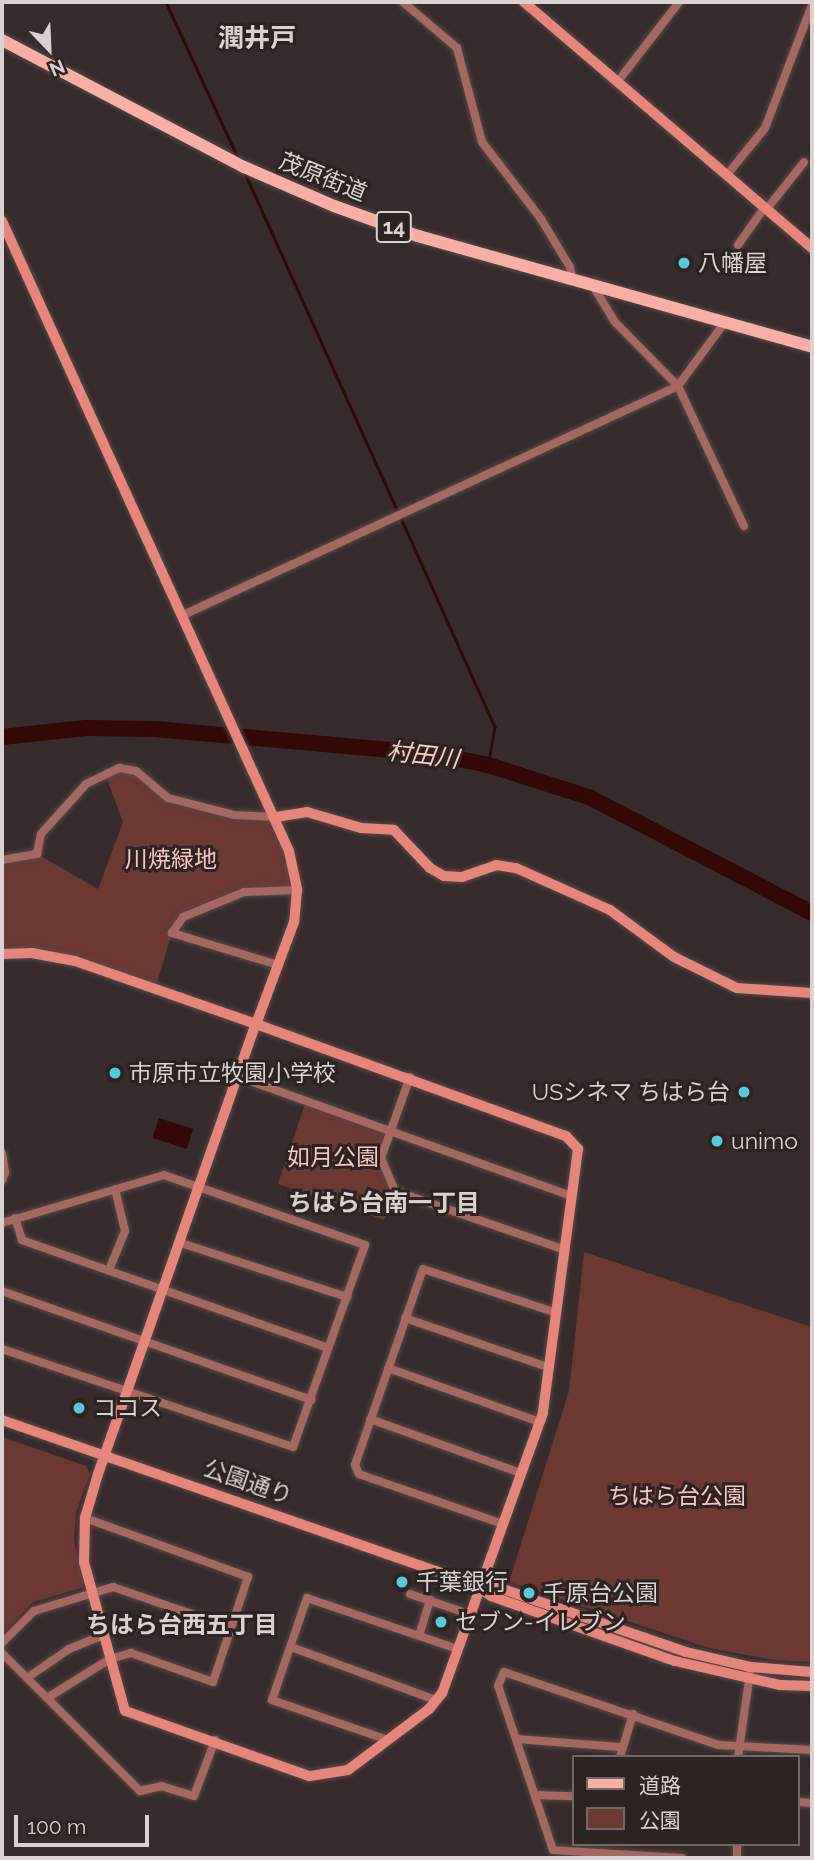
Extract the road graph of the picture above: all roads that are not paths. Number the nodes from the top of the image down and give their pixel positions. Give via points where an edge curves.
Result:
1 (403, 2) edge
2 (524, 2) edge
3 (679, 2) edge
4 (812, 5) edge
5 (2, 40) edge
6 (619, 80) junction
7 (804, 162) dead end
8 (726, 176) junction
9 (765, 209) junction
10 (2, 221) edge
11 (738, 245) dead end
12 (812, 248) edge
13 (572, 278) junction
14 (593, 286) junction
15 (725, 322) junction
16 (812, 347) edge
17 (678, 386) junction
18 (744, 526) dead end
19 (181, 616) junction
20 (276, 817) junction
21 (2, 859) edge
22 (297, 890) junction
23 (2, 954) edge
24 (278, 965) junction
25 (812, 993) edge
26 (256, 1024) junction
27 (239, 1077) junction
28 (410, 1077) junction
29 (391, 1131) junction
30 (2, 1153) edge
31 (2, 1180) edge
32 (200, 1188) junction
33 (115, 1189) junction
34 (572, 1196) junction
35 (15, 1217) junction
36 (2, 1223) edge
37 (181, 1243) junction
38 (565, 1250) junction
39 (110, 1270) junction
40 (162, 1289) junction
41 (2, 1290) edge
42 (347, 1297) junction
43 (557, 1313) junction
44 (405, 1318) junction
45 (146, 1339) junction
46 (328, 1348) junction
47 (2, 1349) edge
48 (388, 1368) junction
49 (550, 1368) junction
50 (128, 1393) junction
51 (311, 1400) junction
52 (370, 1419) junction
53 (2, 1420) edge
54 (540, 1422) junction
55 (106, 1455) junction
56 (521, 1473) junction
57 (85, 1518) junction
58 (503, 1524) junction
59 (480, 1587) junction
60 (93, 1592) junction
61 (410, 1594) dead end
62 (430, 1600) junction
63 (460, 1611) dead end
64 (229, 1628) junction
65 (104, 1635) junction
66 (419, 1636) junction
67 (2, 1643) edge
68 (290, 1647) junction
69 (458, 1649) junction
70 (2, 1653) edge
71 (110, 1659) junction
72 (751, 1667) junction
73 (812, 1672) edge
74 (27, 1678) junction
75 (748, 1679) junction
76 (812, 1686) edge
77 (47, 1698) junction
78 (436, 1700) junction
79 (633, 1714) junction
80 (388, 1740) junction
81 (517, 1740) junction
82 (215, 1741) junction
83 (620, 1747) junction
84 (812, 1750) edge
85 (738, 1752) edge
86 (620, 1755) edge
87 (536, 1795) junction
88 (572, 1796) edge
89 (682, 1858) edge

1 - 13 street via 457,48 482,142 546,227
2 - 6 street
3 - 6 street
4 - 8 street via 765,128
5 - 13 main road, 茂原街道 / 14 via 244,167 334,206 418,236
6 - 8 street
7 - 9 street
8 - 9 street
9 - 11 street
9 - 12 street
10 - 19 street
13 - 14 main road, 茂原街道 / 14
14 - 15 main road, 茂原街道 / 14
14 - 17 street via 615,322
15 - 16 main road, 茂原街道 / 14
15 - 17 street
17 - 18 street
17 - 19 street
19 - 20 street
20 - 21 street via 234,815 168,798 136,771 119,768 86,784 41,834 37,854
20 - 22 street
20 - 25 street via 307,812 361,828 394,830 430,868 444,876 462,877 496,865 516,868 610,910 674,957 737,988
22 - 24 street via 294,922
22 - 24 street via 244,892 183,917 172,933
23 - 26 street via 32,953 75,961
24 - 26 street
26 - 27 street
26 - 28 street
27 - 29 street
27 - 32 street
28 - 29 street
28 - 34 street via 571,1138 578,1149
29 - 34 street
29 - 38 street via 381,1158 395,1191
30 - 31 street
32 - 33 street via 164,1175
32 - 37 street
32 - 42 street via 365,1245
33 - 35 street
33 - 39 street via 125,1231
34 - 38 street
35 - 36 street
35 - 39 street via 22,1240
37 - 40 street
37 - 42 street
38 - 43 street
39 - 40 street
40 - 45 street
40 - 46 street
41 - 45 street
42 - 46 street
43 - 44 street via 428,1268 420,1273
43 - 49 street
44 - 48 street
44 - 49 street
45 - 50 street
45 - 51 street
46 - 51 street
47 - 50 street
48 - 52 street
48 - 54 street
49 - 54 street
50 - 51 street via 288,1449 295,1444
50 - 55 street
52 - 56 street
52 - 58 street via 355,1465 359,1474
53 - 55 street, 公園通り
54 - 56 street
55 - 57 street
55 - 59 street, 公園通り
56 - 58 street
57 - 60 street via 84,1562
57 - 64 street via 248,1577
58 - 59 street
59 - 69 street
59 - 72 street, 公園通り via 494,1586 686,1652
59 - 75 street, 公園通り via 491,1596 675,1661
60 - 64 street via 113,1587
60 - 65 street
60 - 67 street via 34,1611
61 - 62 street
62 - 63 street
62 - 66 street
64 - 71 street via 213,1682 131,1653
65 - 71 street
65 - 74 street via 69,1649
66 - 68 street via 307,1598
66 - 69 street
68 - 78 street
68 - 80 street via 272,1700
69 - 78 street
70 - 74 street
71 - 77 street
71 - 82 street via 125,1711
72 - 73 street, 公園通り
72 - 75 street
74 - 77 street
75 - 76 street, 公園通り
75 - 85 street
77 - 82 street via 140,1791 161,1786 194,1796
78 - 80 street
79 - 81 street via 504,1672 498,1686
79 - 83 street
79 - 85 street
80 - 82 street via 348,1770 309,1776
81 - 83 street
81 - 87 street
83 - 86 street
84 - 85 street
87 - 88 street
87 - 89 street via 553,1850

